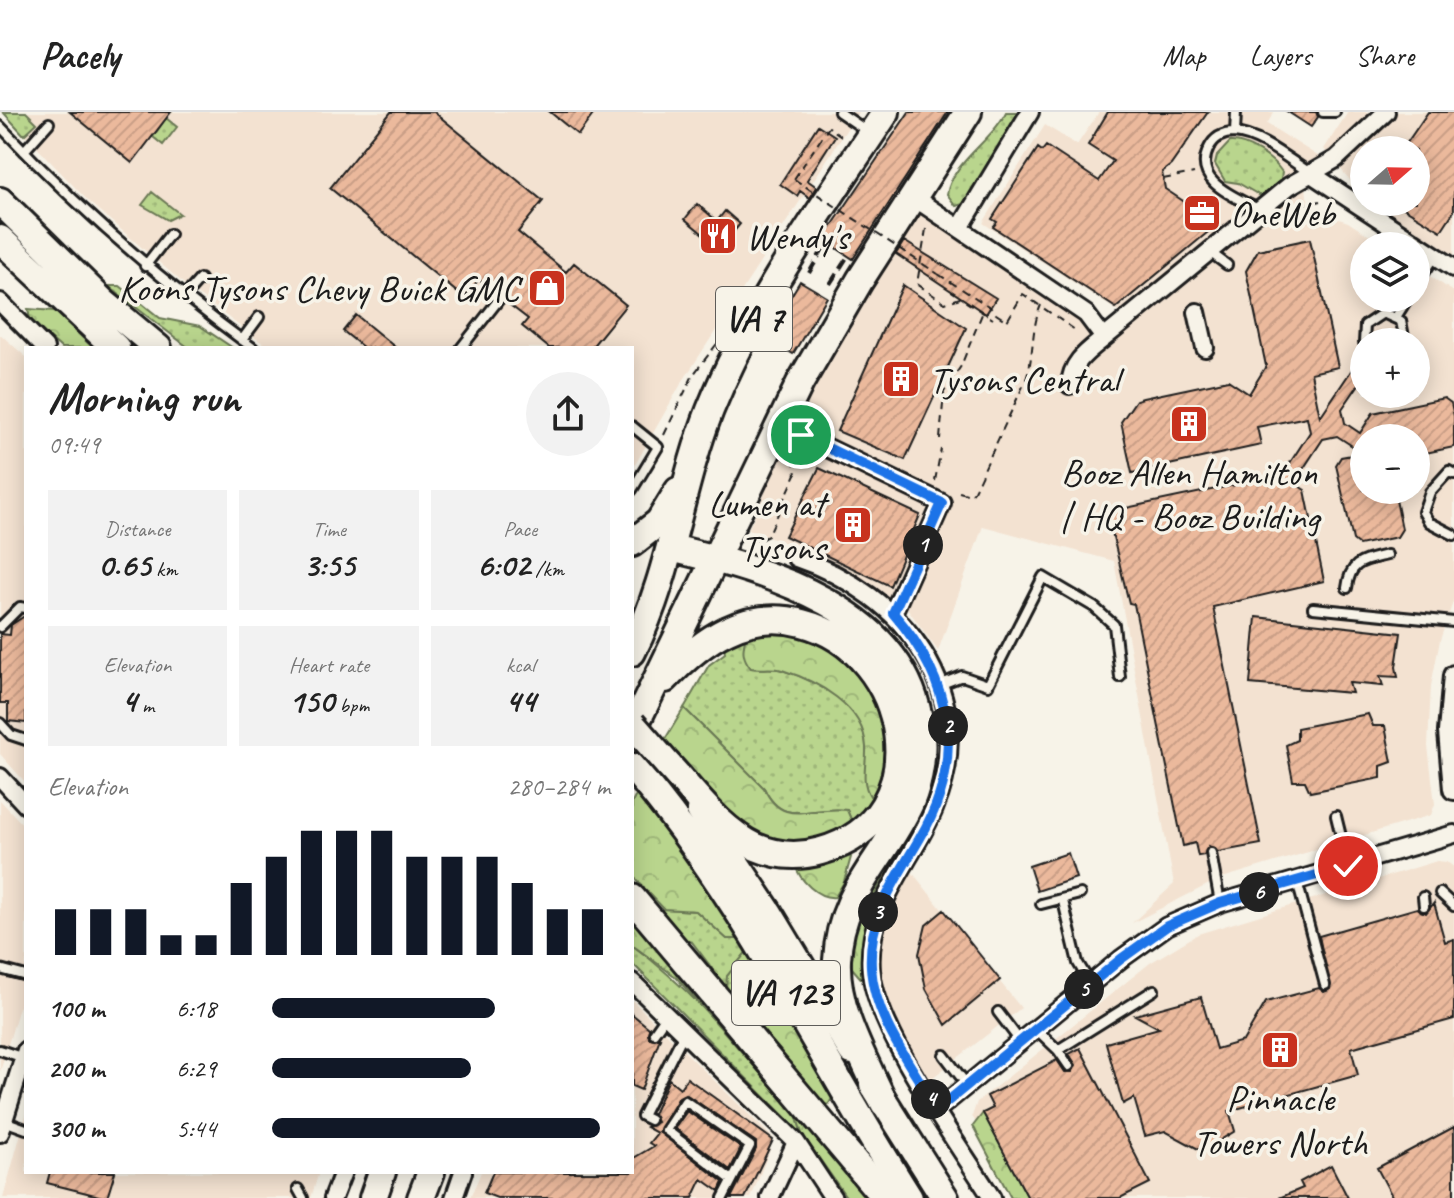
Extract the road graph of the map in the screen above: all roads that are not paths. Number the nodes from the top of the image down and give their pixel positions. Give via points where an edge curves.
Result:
1 (839, 112) edge
2 (968, 112) edge
3 (1030, 112) edge
4 (1236, 112) edge
5 (1323, 112) edge
6 (1335, 112) edge
7 (1386, 112) edge
8 (49, 123) dead end
9 (878, 123) edge
10 (0, 126) edge
11 (1235, 133) junction
12 (24, 151) junction
13 (1310, 173) junction
14 (913, 197) junction
15 (0, 201) edge
16 (1260, 210) junction
17 (960, 228) junction
18 (170, 234) dead end
19 (0, 239) edge
20 (1211, 253) junction
21 (1435, 255) junction
22 (1430, 263) edge
23 (1227, 265) dead end
24 (145, 266) junction
25 (1454, 268) edge
26 (200, 279) dead end
27 (184, 297) junction
28 (501, 297) dead end
29 (0, 302) edge
30 (1197, 312) dead end
31 (1399, 312) edge
32 (259, 317) dead end
33 (1396, 317) junction
34 (1365, 328) edge
35 (1404, 328) edge
36 (1104, 338) junction
37 (242, 340) junction
38 (43, 346) edge
39 (114, 346) edge
40 (156, 346) edge
41 (250, 346) edge
42 (463, 346) edge
43 (1205, 348) dead end
44 (1070, 385) dead end
45 (780, 425) junction
46 (634, 428) edge
47 (695, 459) junction
48 (1454, 474) edge
49 (634, 487) edge
50 (1454, 535) edge
51 (634, 541) edge
52 (671, 548) junction
53 (1387, 555) dead end
54 (716, 558) junction
55 (796, 558) dead end
56 (1347, 588) dead end
57 (24, 608) edge
58 (1313, 608) dead end
59 (893, 613) junction
60 (1454, 622) edge
61 (0, 627) edge
62 (634, 648) edge
63 (1454, 676) edge
64 (1120, 677) dead end
65 (939, 685) junction
66 (647, 700) junction
67 (0, 723) edge
68 (634, 726) edge
69 (634, 727) edge
70 (24, 739) edge
71 (668, 765) junction
72 (634, 769) edge
73 (0, 776) edge
74 (24, 784) edge
75 (1454, 789) edge
76 (24, 803) edge
77 (1336, 816) dead end
78 (1454, 834) edge
79 (1211, 853) dead end
80 (1348, 866) junction
81 (1297, 881) junction
82 (1440, 893) dead end
83 (1080, 894) dead end
84 (634, 900) edge
85 (1063, 901) junction
86 (1220, 903) junction
87 (1041, 904) dead end
88 (1454, 906) edge
89 (0, 969) edge
90 (24, 975) edge
91 (1090, 983) junction
92 (634, 984) edge
93 (1325, 985) dead end
94 (1154, 990) dead end
95 (998, 1012) dead end
96 (666, 1015) junction
97 (1035, 1028) junction
98 (654, 1033) dead end
99 (684, 1033) junction
100 (1020, 1041) junction
101 (0, 1050) edge
102 (1058, 1050) junction
103 (24, 1054) edge
104 (944, 1055) dead end
105 (24, 1057) edge
106 (1069, 1066) dead end
107 (967, 1085) junction
108 (884, 1103) junction
109 (937, 1110) junction
110 (634, 1112) edge
111 (2, 1127) edge
112 (24, 1129) edge
113 (796, 1142) junction
114 (342, 1174) edge
115 (381, 1174) edge
116 (430, 1174) edge
117 (462, 1174) edge
118 (732, 1180) junction
119 (298, 1189) dead end
120 (303, 1198) edge
121 (333, 1198) edge
122 (373, 1198) edge
123 (421, 1198) edge
124 (454, 1198) edge
125 (723, 1198) edge
126 (770, 1198) edge
127 (833, 1198) edge
128 (885, 1198) edge
129 (909, 1198) edge
130 (945, 1198) edge
131 (992, 1198) edge

1 - 9 lane
2 - 14 main road, VA 7
3 - 17 street
4 - 11 lane
5 - 6 lane
7 - 13 street via 1336,159
8 - 12 lane
9 - 47 main road, VA 7 via 741,342 708,415
10 - 12 lane
11 - 13 lane
11 - 16 lane via 1212,142 1204,166 1216,187
12 - 24 lane
13 - 16 street
13 - 21 street
14 - 17 street
14 - 45 main road, VA 7 via 826,335
15 - 40 main road
16 - 20 street
17 - 36 street via 1086,314
18 - 24 lane
19 - 39 main road
20 - 23 lane
20 - 36 street
21 - 22 lane
21 - 25 street
24 - 27 lane
26 - 27 lane
27 - 37 lane
28 - 42 lane
29 - 38 street
30 - 43 street
31 - 33 lane
32 - 37 lane
33 - 34 lane via 1383,313
33 - 35 lane
36 - 44 street via 1078,361
37 - 41 lane
45 - 54 main road, VA 7
45 - 59 street via 942,503
46 - 49 lane via 658,447
47 - 51 main road via 663,516
47 - 52 main road, VA 7
48 - 50 lane via 1449,471 1430,492 1423,512 1429,522
52 - 54 main road
52 - 62 main road, VA 7
53 - 56 lane via 1356,563 1349,570
54 - 66 main road, VA 7
54 - 108 main road via 772,577 858,622 894,657 913,692 922,735 918,781 902,819 848,906 837,959 844,1007
55 - 59 street via 827,568
57 - 61 lane
58 - 60 lane
59 - 65 street via 917,641
63 - 75 street via 1449,732
64 - 65 lane via 1114,625 1043,577 988,685 962,676
65 - 109 street via 949,735 944,775 899,889 878,910 871,970 882,1015
66 - 69 main road, VA 7
66 - 71 main road via 713,637 750,621 772,619 814,626 851,647 879,678 895,717 897,766 886,799 863,829 812,854 771,853 738,836
67 - 70 lane
68 - 71 main road, VA 123, bridge
71 - 108 main road, VA 123 via 761,901
72 - 129 main road, VA 123 via 735,910
73 - 74 street
73 - 76 street
77 - 80 lane
78 - 80 street
79 - 86 lane
80 - 81 street
81 - 86 street
81 - 93 lane
82 - 88 lane
83 - 85 lane
84 - 128 main road
85 - 87 lane
85 - 91 lane via 1078,963
86 - 91 street via 1160,931
89 - 90 lane
91 - 97 street
92 - 96 street
94 - 102 lane
95 - 100 lane
96 - 98 lane
96 - 99 street
97 - 100 street
97 - 102 lane
99 - 110 lane via 646,1118
99 - 113 street
100 - 107 street
101 - 103 lane
102 - 106 lane
104 - 107 lane
105 - 111 street
107 - 109 street
108 - 130 main road, VA 123
109 - 131 street
111 - 112 lane
113 - 126 street
113 - 127 street
114 - 121 street
115 - 122 main road
116 - 123 main road
117 - 124 street
118 - 118 lane via 750,1146 685,1101 666,1130
118 - 125 lane
119 - 120 lane

